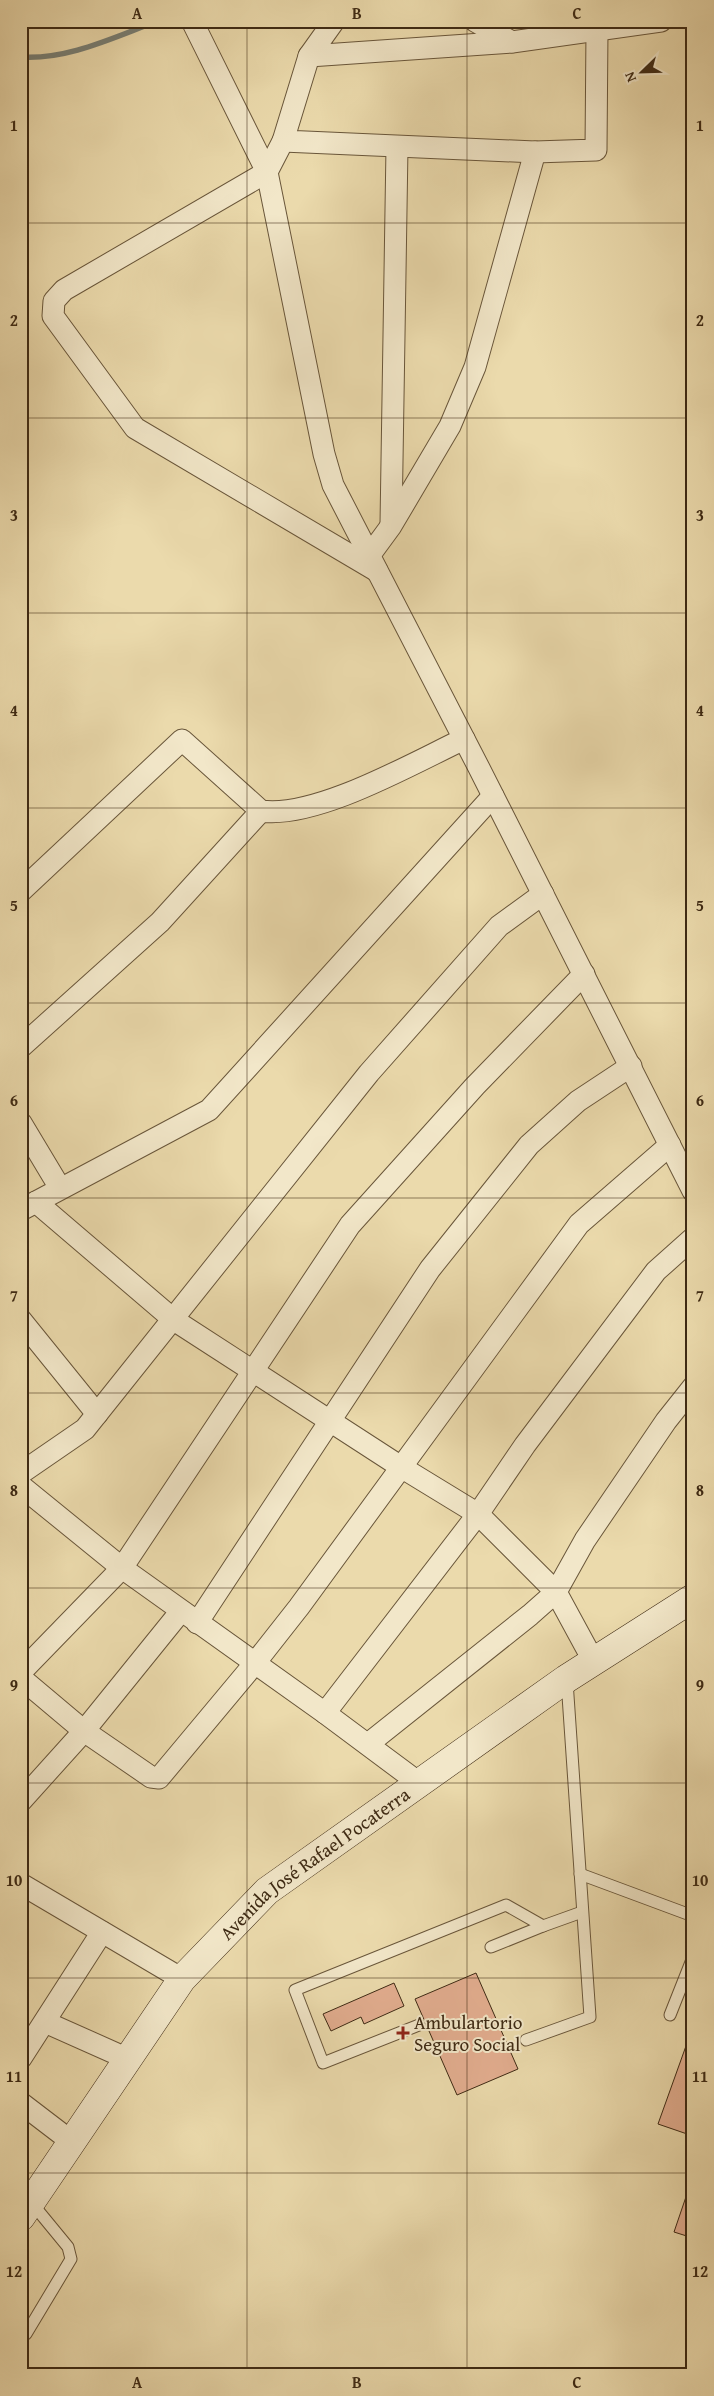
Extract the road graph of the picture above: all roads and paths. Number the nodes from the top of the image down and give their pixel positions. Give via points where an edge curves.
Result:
1 (192, 21) edge
2 (334, 21) edge
3 (475, 21) edge
4 (661, 21) edge
5 (598, 30) junction
6 (512, 42) junction
7 (308, 56) junction
8 (283, 141) junction
9 (397, 147) junction
10 (535, 152) junction
11 (266, 172) junction
12 (390, 526) junction
13 (373, 563) junction
14 (464, 739) junction
15 (493, 796) junction
16 (261, 811) junction
17 (21, 891) edge
18 (543, 894) junction
19 (584, 974) junction
20 (21, 1047) edge
21 (631, 1066) junction
22 (21, 1123) edge
23 (670, 1145) junction
24 (60, 1188) junction
25 (693, 1191) edge
26 (28, 1206) edge
27 (693, 1238) edge
28 (21, 1320) edge
29 (174, 1320) junction
30 (253, 1373) junction
31 (693, 1387) edge
32 (97, 1414) junction
33 (330, 1421) junction
34 (401, 1467) junction
35 (21, 1473) edge
36 (21, 1486) edge
37 (478, 1514) junction
38 (122, 1568) junction
39 (556, 1592) junction
40 (693, 1598) edge
41 (189, 1617) junction
42 (594, 1662) junction
43 (255, 1664) junction
44 (21, 1672) edge
45 (21, 1678) edge
46 (566, 1679) junction
47 (325, 1712) junction
48 (84, 1732) junction
49 (368, 1744) junction
50 (419, 1783) junction
51 (21, 1801) edge
52 (580, 1874) junction
53 (21, 1884) edge
54 (582, 1912) junction
55 (693, 1916) edge
56 (544, 1926) junction
57 (102, 1932) junction
58 (491, 1947) dead end
59 (693, 1957) edge
60 (182, 1979) junction
61 (670, 2015) dead end
62 (45, 2022) junction
63 (419, 2025) dead end
64 (526, 2040) dead end
65 (21, 2058) edge
66 (128, 2059) junction
67 (21, 2104) edge
68 (72, 2142) junction
69 (26, 2210) edge
70 (26, 2334) dead end

1 - 11 street
2 - 7 street
3 - 6 street
4 - 5 street
5 - 6 street
5 - 10 street via 596,150
6 - 7 street
7 - 8 street
8 - 9 street
8 - 11 street
9 - 10 street
9 - 12 street
10 - 12 street via 475,367 450,426
11 - 13 street via 324,454 333,486
11 - 13 street via 64,290 54,301 53,316 135,428
12 - 13 street
13 - 14 street
14 - 15 street
14 - 16 street via 341,797 276,813
15 - 18 street
15 - 24 street via 209,1110
16 - 17 street via 182,740
16 - 20 street via 160,922
18 - 19 street
18 - 29 street via 499,926 369,1073
19 - 21 street
19 - 30 street via 475,1086 350,1225
21 - 23 street
21 - 33 street via 578,1101 529,1145 430,1269
22 - 24 street
23 - 25 street
23 - 34 street via 579,1224
24 - 26 street
26 - 29 street
27 - 37 street via 656,1271 525,1445
28 - 32 street
29 - 30 street
29 - 32 street
30 - 33 street
30 - 38 street
31 - 39 street via 584,1540
32 - 35 street via 85,1429
33 - 34 street
33 - 41 street
34 - 37 street
34 - 43 street
36 - 38 street
37 - 39 street
37 - 47 street
38 - 41 street
38 - 44 street
39 - 42 street
39 - 49 street
40 - 42 street, Avenida José Rafael Pocaterra
41 - 43 street
41 - 48 street
42 - 46 street, Avenida José Rafael Pocaterra
43 - 47 street
43 - 48 street via 159,1778 151,1777
45 - 48 street
46 - 50 street, Avenida José Rafael Pocaterra
46 - 52 lane
47 - 49 street
48 - 51 street
49 - 50 street
50 - 60 street, Avenida José Rafael Pocaterra via 267,1891
52 - 54 lane
52 - 55 lane
53 - 57 street
54 - 56 lane
54 - 64 lane via 590,2017
56 - 58 lane
56 - 63 lane via 506,1904 295,1990 323,2063
57 - 60 street
57 - 62 street
59 - 61 lane
60 - 66 street, Avenida José Rafael Pocaterra
62 - 65 street
62 - 66 street
66 - 68 street, Avenida José Rafael Pocaterra
67 - 68 street
68 - 69 street, Avenida José Rafael Pocaterra
69 - 70 lane via 68,2247 71,2259

